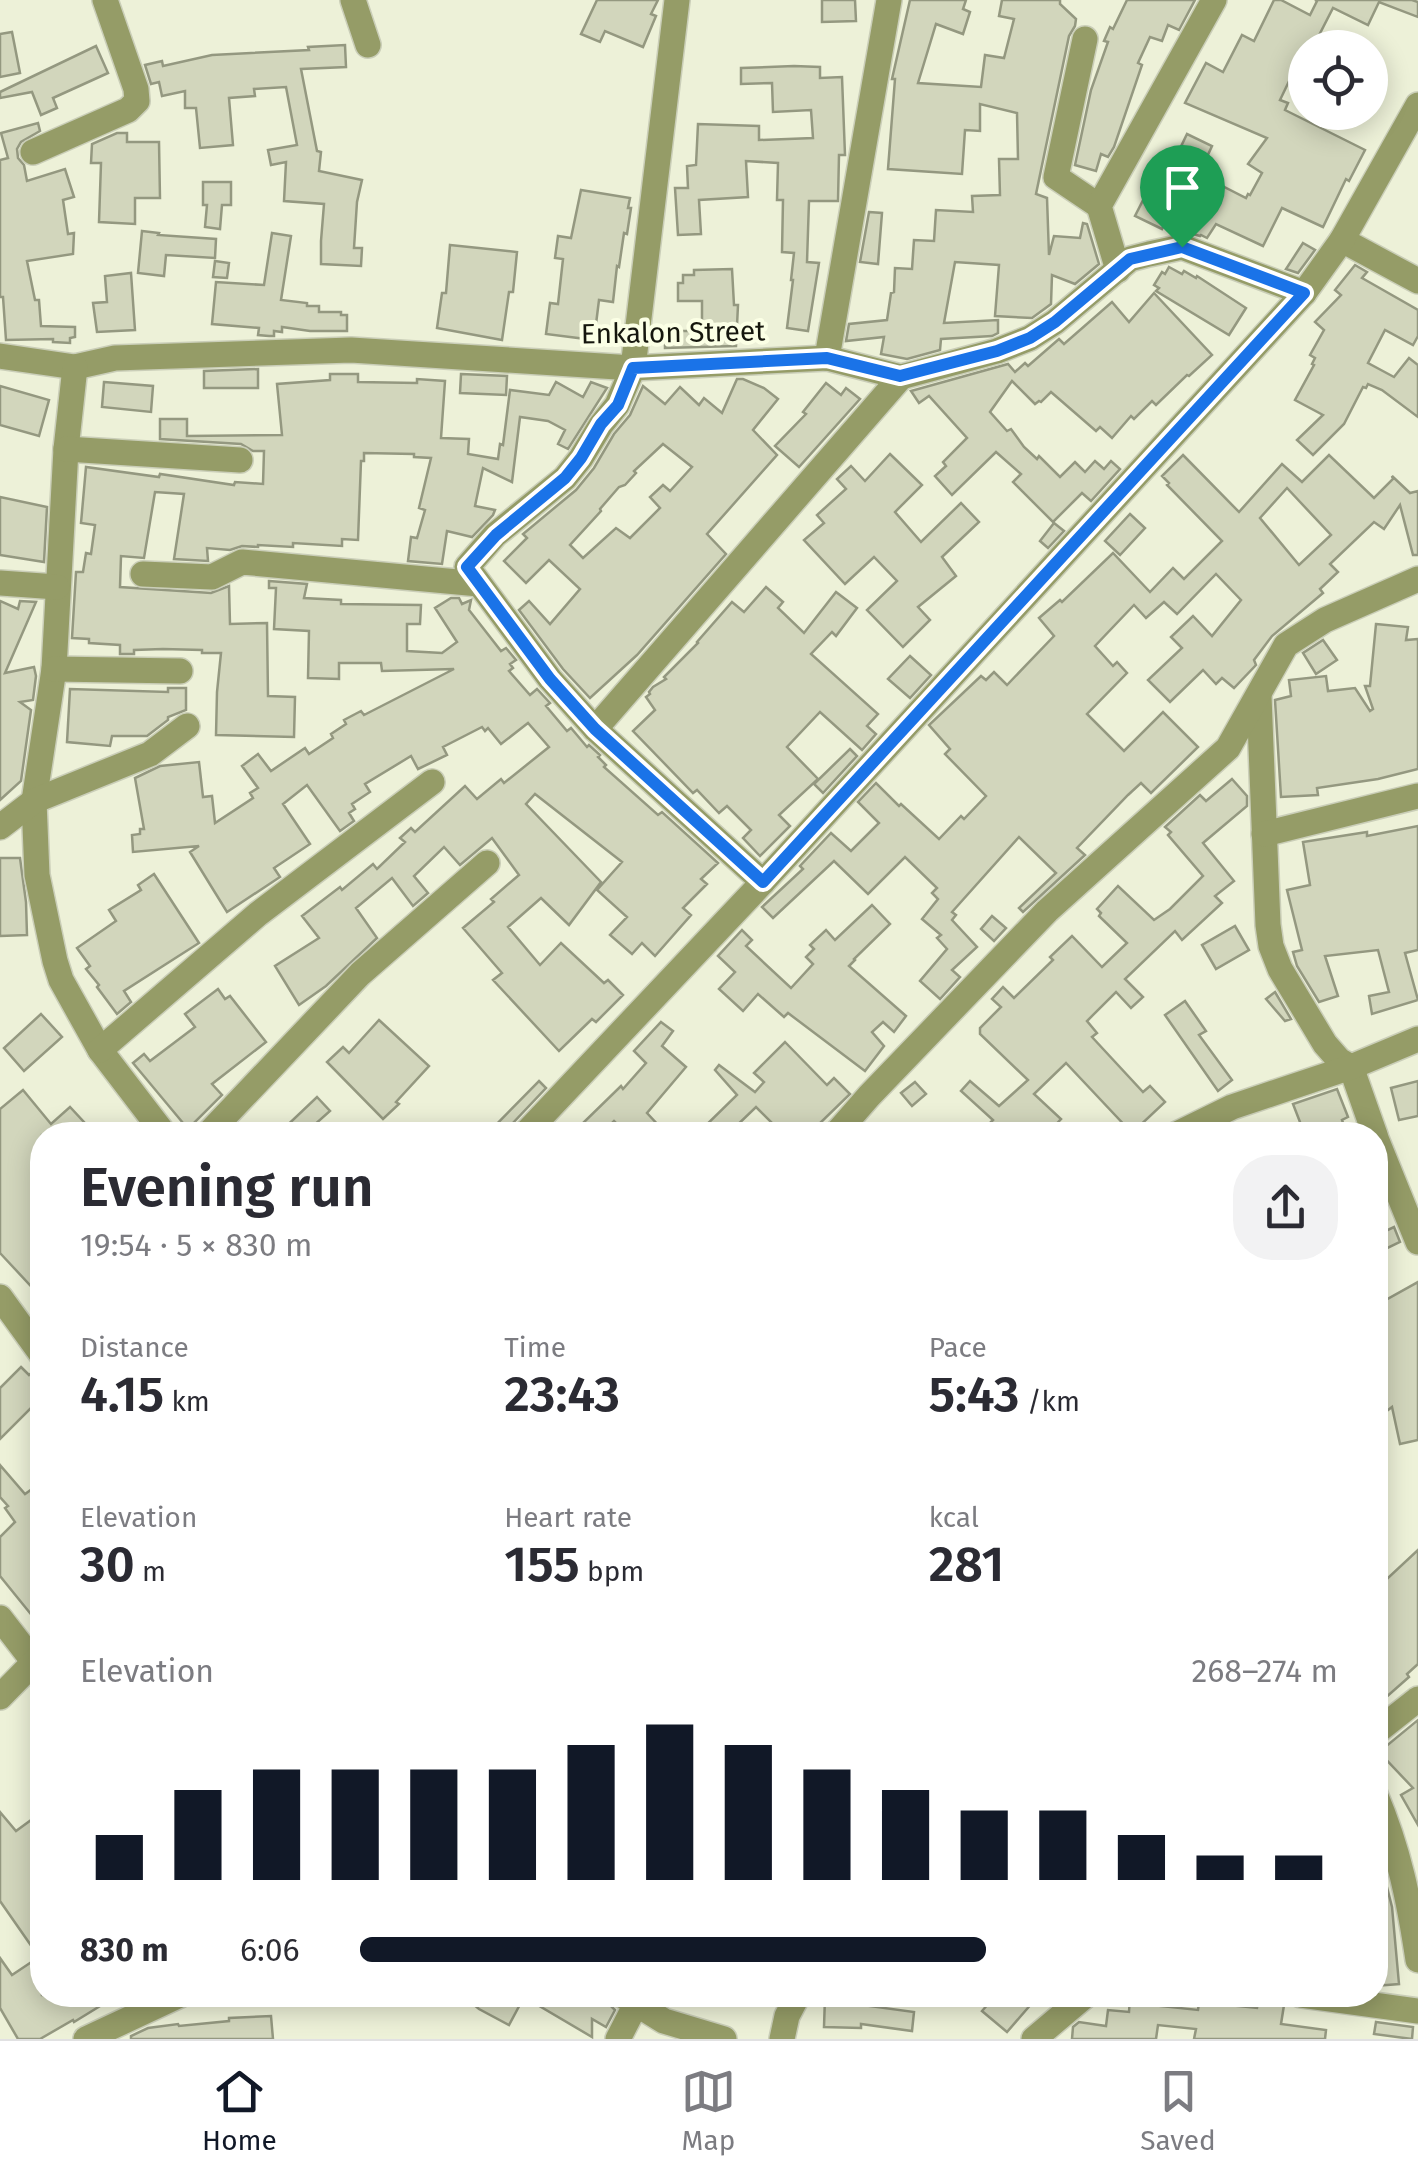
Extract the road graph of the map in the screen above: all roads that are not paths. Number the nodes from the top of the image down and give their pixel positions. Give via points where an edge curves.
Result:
1 (105, 0) edge
2 (353, 0) edge
3 (677, 0) edge
4 (889, 0) edge
5 (1214, 0) edge
6 (1085, 39) dead end
7 (368, 45) dead end
8 (1418, 106) edge
9 (32, 152) dead end
10 (1100, 206) junction
11 (1342, 240) junction
12 (1118, 270) junction
13 (1418, 281) edge
14 (1304, 293) junction
15 (0, 356) edge
16 (827, 358) junction
17 (75, 367) junction
18 (633, 368) junction
19 (900, 376) junction
20 (66, 449) junction
21 (240, 460) dead end
22 (143, 574) dead end
23 (1418, 579) edge
24 (0, 582) edge
25 (479, 584) junction
26 (57, 587) junction
27 (54, 669) junction
28 (180, 671) dead end
29 (1258, 692) junction
30 (188, 726) dead end
31 (595, 729) junction
32 (432, 782) dead end
33 (1418, 796) edge
34 (34, 801) junction
35 (0, 826) edge
36 (1264, 834) junction
37 (486, 863) dead end
38 (763, 882) junction
39 (1418, 1040) edge
40 (100, 1050) junction
41 (1351, 1067) junction
42 (155, 1122) edge
43 (219, 1122) edge
44 (536, 1122) edge
45 (846, 1122) edge
46 (1202, 1122) edge
47 (1370, 1122) edge
48 (1388, 1168) edge
49 (1418, 1242) edge
50 (0, 1298) edge
51 (30, 1339) edge
52 (0, 1618) edge
53 (30, 1650) edge
54 (30, 1666) edge
55 (0, 1697) edge
56 (1418, 1698) edge
57 (1388, 1717) edge
58 (1388, 1826) edge
59 (1418, 1960) edge
60 (152, 2007) edge
61 (627, 2007) edge
62 (641, 2007) edge
63 (792, 2007) edge
64 (1072, 2007) edge
65 (1388, 2007) edge
66 (1418, 2011) edge
67 (682, 2033) edge
68 (86, 2039) edge
69 (618, 2039) edge
70 (724, 2039) edge
71 (782, 2039) edge
72 (1034, 2039) edge

1 - 9 street via 137,101
2 - 7 street
3 - 18 street
4 - 16 street
5 - 10 street
6 - 10 street via 1056,177
8 - 11 street
10 - 12 street
11 - 13 street
11 - 14 street
12 - 14 street, Enkalon Street via 1130,259 1182,247
12 - 19 street, Enkalon Street via 1030,338
14 - 38 street
15 - 17 street, Enkalon Street
16 - 18 street, Enkalon Street
16 - 19 street, Enkalon Street
17 - 18 street, Enkalon Street via 115,358 351,350
17 - 20 street
18 - 25 street via 618,405 565,478 467,567
19 - 31 street
20 - 21 street
20 - 26 street
22 - 25 street via 212,577 242,562
23 - 29 street via 1286,645
24 - 26 street
25 - 31 street
26 - 27 street
27 - 28 street
27 - 34 street
29 - 36 street
29 - 45 street via 1228,748 1047,911
30 - 34 street via 150,754
31 - 38 street
32 - 40 street via 258,914
33 - 36 street
34 - 35 street
34 - 40 street via 37,875 54,961
36 - 41 street via 1268,925 1280,968 1325,1044
37 - 43 street via 360,974
38 - 44 street
39 - 41 street
40 - 42 street
41 - 46 street
41 - 47 street
48 - 49 street
50 - 51 street
52 - 53 street
54 - 55 street
56 - 57 street
58 - 59 street via 1409,1895
60 - 68 street
61 - 69 street
62 - 67 street
63 - 71 street
64 - 72 street
65 - 66 street
67 - 70 street

